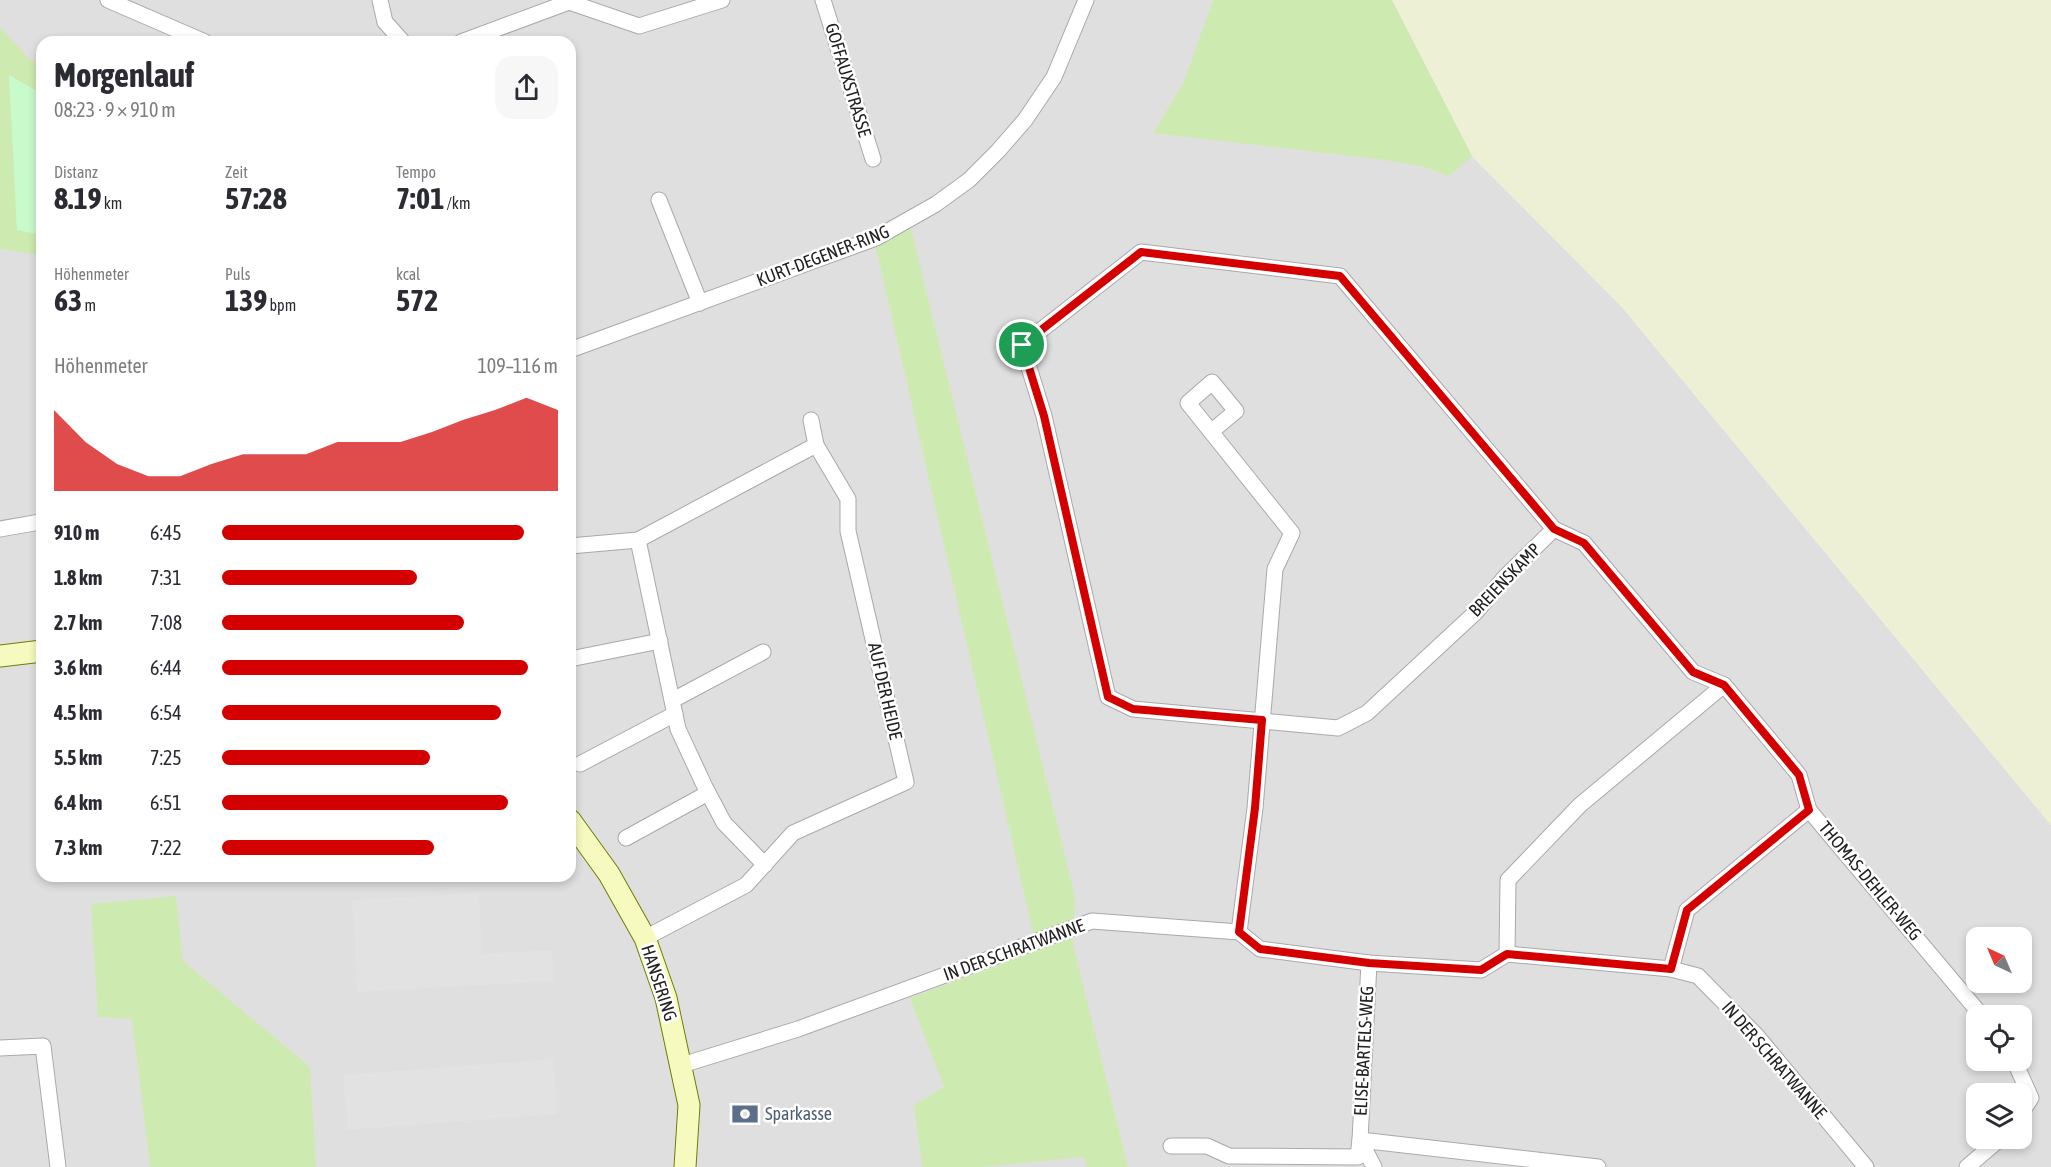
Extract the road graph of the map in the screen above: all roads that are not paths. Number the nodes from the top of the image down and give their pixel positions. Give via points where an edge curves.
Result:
1 (108, 0) edge
2 (380, 0) edge
3 (723, 0) edge
4 (823, 0) edge
5 (1086, 0) edge
6 (191, 36) edge
7 (398, 36) edge
8 (477, 36) edge
9 (873, 159) dead end
10 (659, 200) dead end
11 (700, 303) junction
12 (576, 348) edge
13 (811, 420) dead end
14 (1212, 432) dead end
15 (816, 445) junction
16 (36, 523) edge
17 (0, 529) edge
18 (1554, 529) junction
19 (638, 540) junction
20 (576, 545) edge
21 (660, 641) junction
22 (36, 652) edge
23 (763, 652) dead end
24 (0, 656) edge
25 (576, 658) edge
26 (1724, 685) junction
27 (674, 707) junction
28 (1262, 720) junction
29 (580, 764) dead end
30 (708, 793) junction
31 (1809, 810) junction
32 (576, 828) edge
33 (626, 838) dead end
34 (765, 865) junction
35 (1239, 932) junction
36 (645, 938) junction
37 (1507, 954) junction
38 (1369, 963) junction
39 (1671, 969) junction
40 (1973, 1005) edge
41 (0, 1048) edge
42 (682, 1065) junction
43 (1359, 1140) junction
44 (1171, 1146) dead end
45 (1988, 1149) edge
46 (1228, 1161) edge
47 (58, 1167) edge
48 (685, 1167) edge
49 (1374, 1167) edge
50 (1598, 1167) edge
51 (1866, 1167) edge
52 (1968, 1167) edge

1 - 6 street
2 - 7 street via 385,22
3 - 8 street via 639,26 569,2
4 - 9 street, GOFFAUXSTRASSE
5 - 11 street, KURT-DEGENER-RING via 1054,77 1025,120 969,180 884,234
10 - 11 street
11 - 12 street, KURT-DEGENER-RING
13 - 15 street, AUF DER HEIDE
14 - 28 street via 1292,533 1275,569
15 - 19 street
15 - 34 street, AUF DER HEIDE via 848,499 848,531 906,782 793,833
16 - 17 street
18 - 26 street, THOMAS-DEHLER-WEG via 1584,543 1693,672
18 - 28 street, BREIENSKAMP via 1504,577 1476,612 1367,713 1338,728
18 - 28 street, BREIENSKAMP via 1340,276 1141,252 1022,345 1044,416 1108,697 1133,709
19 - 20 street
19 - 21 street
21 - 25 street
21 - 27 street
22 - 24 street
23 - 27 street
26 - 31 street, THOMAS-DEHLER-WEG via 1799,775
26 - 37 street via 1580,805 1508,880
27 - 29 street
27 - 30 street via 678,729
28 - 35 street
30 - 33 street
30 - 34 street via 724,823
31 - 39 street via 1687,910
31 - 40 street, THOMAS-DEHLER-WEG
32 - 36 street, HANSERING via 609,874
34 - 36 street, AUF DER HEIDE via 746,885
35 - 38 street via 1260,949
35 - 42 street, IN DER SCHRATWANNE via 1092,921 798,1029
36 - 42 street, HANSERING via 666,998
37 - 38 street via 1481,970
37 - 39 street, IN DER SCHRATWANNE
38 - 43 street, ELISE-BARTELS-WEG
39 - 51 street, IN DER SCHRATWANNE via 1698,976 1757,1036
41 - 47 street via 43,1046
42 - 48 street, HANSERING via 689,1105
43 - 46 street, ELISE-BARTELS-WEG via 1358,1157
43 - 49 street, ELISE-BARTELS-WEG
43 - 50 street
44 - 46 street, ELISE-BARTELS-WEG via 1207,1146
45 - 52 street

